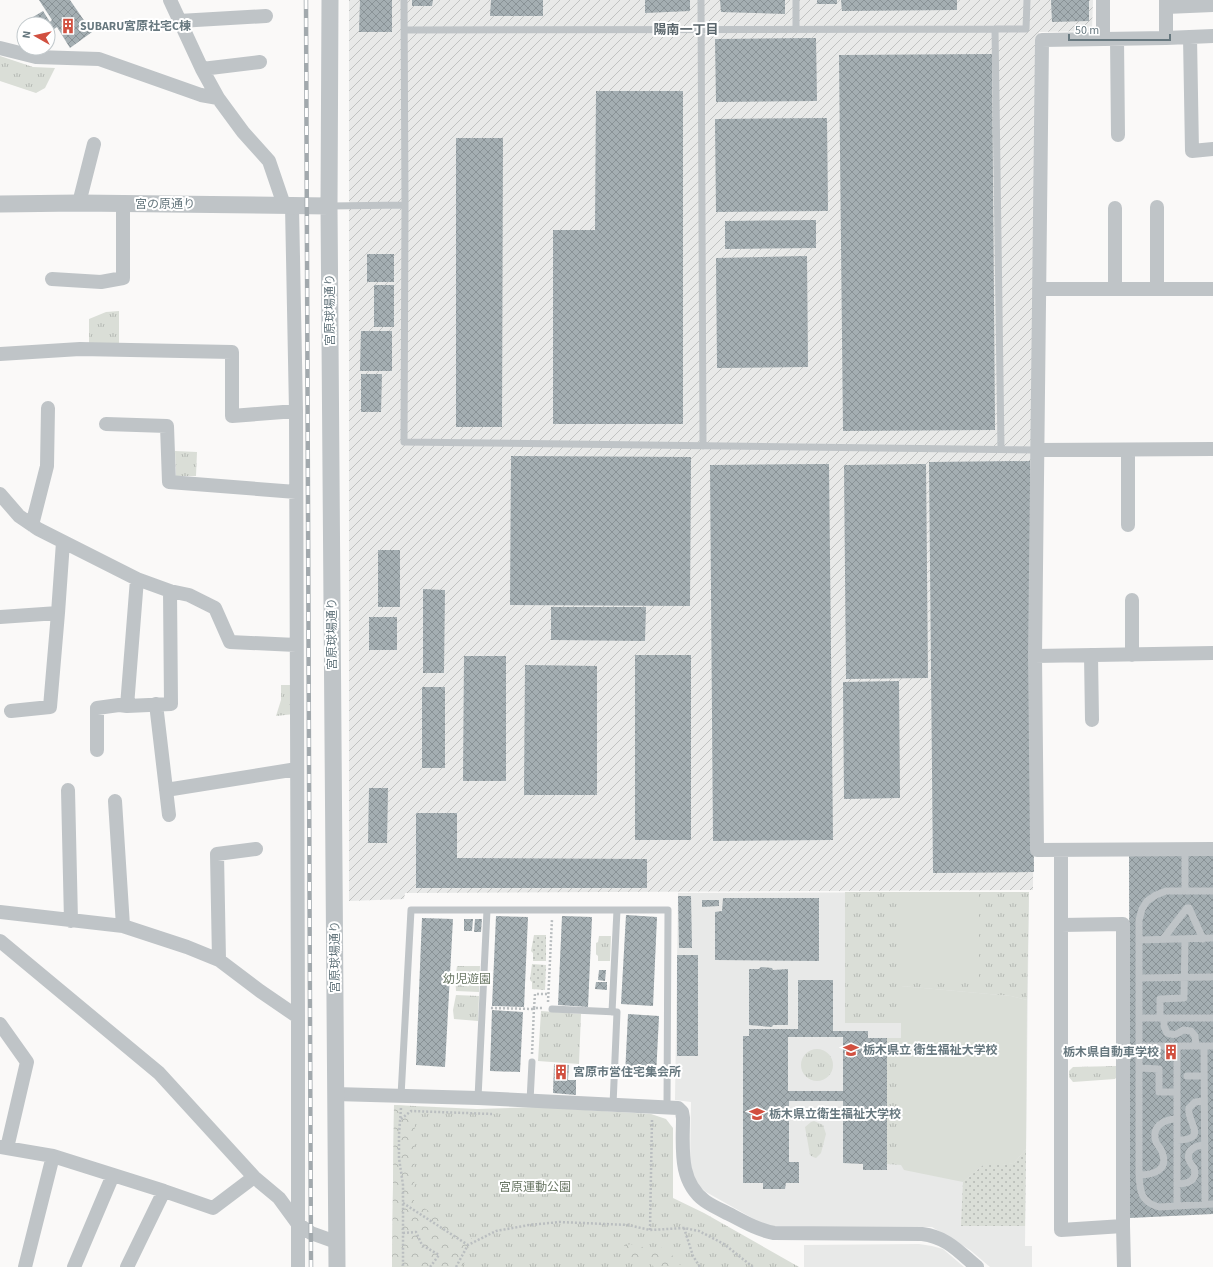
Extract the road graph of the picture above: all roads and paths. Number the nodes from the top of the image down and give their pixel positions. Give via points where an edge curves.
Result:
1 (170, 0) edge
2 (330, 0) edge
3 (404, 0) edge
4 (701, 0) edge
5 (796, 0) edge
6 (1027, 0) edge
7 (1103, 0) edge
8 (1166, 3) edge
9 (1213, 5) edge
10 (266, 16) dead end
11 (179, 21) junction
12 (701, 29) junction
13 (796, 29) junction
14 (995, 29) junction
15 (405, 30) junction
16 (1213, 36) edge
17 (1190, 37) junction
18 (1166, 38) junction
19 (1103, 39) junction
20 (1118, 39) junction
21 (0, 48) edge
22 (260, 62) dead end
23 (202, 69) junction
24 (218, 98) junction
25 (1118, 136) dead end
26 (94, 144) dead end
27 (1213, 149) edge
28 (79, 203) junction
29 (0, 204) edge
30 (123, 204) junction
31 (288, 205) junction
32 (405, 205) junction
33 (329, 206) junction
34 (1115, 208) dead end
35 (1157, 208) dead end
36 (52, 279) dead end
37 (1039, 289) junction
38 (1115, 289) junction
39 (1157, 289) junction
40 (1213, 289) edge
41 (0, 354) edge
42 (48, 408) dead end
43 (296, 411) junction
44 (106, 424) dead end
45 (703, 446) junction
46 (1001, 449) junction
47 (1213, 449) edge
48 (1038, 450) junction
49 (1128, 450) junction
50 (296, 492) junction
51 (0, 494) edge
52 (32, 525) junction
53 (1128, 525) dead end
54 (63, 542) junction
55 (137, 579) junction
56 (170, 591) junction
57 (1132, 600) dead end
58 (58, 613) junction
59 (0, 617) edge
60 (296, 645) junction
61 (1213, 653) edge
62 (1132, 654) junction
63 (1091, 655) junction
64 (1035, 656) junction
65 (156, 704) junction
66 (126, 706) junction
67 (11, 711) dead end
68 (1092, 720) dead end
69 (97, 750) dead end
70 (297, 769) junction
71 (68, 790) dead end
72 (166, 790) junction
73 (114, 801) dead end
74 (169, 815) dead end
75 (256, 849) dead end
76 (1185, 849) junction
77 (1213, 849) edge
78 (1061, 850) junction
79 (1185, 891) junction
80 (1213, 891) edge
81 (487, 910) junction
82 (552, 910) junction
83 (617, 910) junction
84 (0, 912) edge
85 (552, 918) joint
86 (71, 921) junction
87 (1061, 925) junction
88 (123, 926) junction
89 (1213, 938) edge
90 (1163, 939) junction
91 (1185, 939) junction
92 (1203, 939) junction
93 (1139, 940) junction
94 (0, 941) edge
95 (219, 960) junction
96 (1213, 977) edge
97 (1139, 978) junction
98 (1184, 978) junction
99 (548, 994) junction
100 (482, 1008) junction
101 (534, 1009) junction
102 (552, 1009) dead end
103 (612, 1012) junction
104 (298, 1017) junction
105 (1139, 1018) junction
106 (1162, 1018) junction
107 (1213, 1018) edge
108 (0, 1024) edge
109 (1139, 1046) junction
110 (1177, 1046) junction
111 (1196, 1046) junction
112 (1204, 1046) junction
113 (1213, 1046) edge
114 (532, 1062) joint
115 (1139, 1068) junction
116 (1187, 1076) dead end
117 (1204, 1076) junction
118 (1177, 1092) junction
119 (335, 1094) junction
120 (401, 1096) junction
121 (478, 1098) junction
122 (530, 1101) junction
123 (1204, 1101) junction
124 (613, 1105) junction
125 (652, 1107) junction
126 (667, 1107) junction
127 (1177, 1119) junction
128 (1177, 1140) junction
129 (1205, 1145) junction
130 (3, 1148) edge
131 (53, 1156) junction
132 (113, 1175) junction
133 (1140, 1175) junction
134 (254, 1177) junction
135 (1177, 1184) junction
136 (164, 1191) junction
137 (403, 1203) junction
138 (1209, 1204) edge
139 (1177, 1206) junction
140 (298, 1224) junction
141 (1123, 1226) junction
142 (684, 1228) junction
143 (650, 1230) junction
144 (403, 1233) junction
145 (336, 1242) junction
146 (468, 1245) junction
147 (25, 1267) edge
148 (74, 1267) edge
149 (127, 1267) edge
150 (298, 1267) edge
151 (336, 1267) edge
152 (403, 1267) edge
153 (430, 1267) edge
154 (456, 1267) edge
155 (700, 1267) edge
156 (753, 1267) edge
157 (977, 1267) edge
158 (1124, 1267) edge

1 - 11 street
2 - 33 street, 宮原球場通り
3 - 15 lane
4 - 12 lane
5 - 13 lane
6 - 14 lane via 1026,29
7 - 19 street
8 - 9 street
8 - 18 street
10 - 11 street
11 - 23 street
12 - 13 lane
12 - 15 lane
12 - 45 lane
13 - 14 lane
14 - 46 lane
15 - 32 lane
16 - 17 street
17 - 18 street
17 - 27 street via 1192,151
18 - 20 street
19 - 20 street
19 - 37 street via 1042,40
20 - 25 street
21 - 24 street via 36,57 99,59 201,95
22 - 23 street
23 - 24 street
24 - 31 street via 269,161
26 - 28 street
28 - 29 street, 宮の原通り
28 - 30 street, 宮の原通り
30 - 31 street, 宮の原通り
30 - 36 street via 123,278 101,282
31 - 33 street, 宮の原通り
31 - 43 street
32 - 33 lane
32 - 45 lane via 404,442
33 - 119 street, 宮原球場通り
34 - 38 street
35 - 39 street
37 - 38 street
37 - 48 street
38 - 39 street
39 - 40 street
41 - 43 street via 80,349 232,352 232,416
42 - 52 street via 47,466
43 - 50 street
44 - 50 street via 167,426 169,482
45 - 46 lane
46 - 48 lane
47 - 49 street
48 - 49 street
48 - 64 street
49 - 53 street
50 - 60 street
51 - 52 street via 19,516
52 - 54 street
54 - 55 street
54 - 58 street
55 - 56 street
55 - 66 street
56 - 60 street via 189,594 215,608 230,642
56 - 65 street via 171,704
57 - 62 street
58 - 59 street
58 - 67 street via 50,707
60 - 70 street
61 - 62 street
62 - 63 street
63 - 64 street
63 - 68 street
64 - 78 street via 1037,850
65 - 66 street
65 - 72 street
66 - 69 street via 97,708
70 - 72 street
70 - 104 street
71 - 86 street
72 - 74 street
73 - 88 street
75 - 95 street via 217,854
76 - 77 street
76 - 78 street
76 - 79 lane
78 - 87 street
79 - 80 lane
79 - 93 lane via 1166,891 1147,901 1139,920
81 - 82 lane
81 - 100 lane
81 - 120 lane via 411,910
82 - 83 lane
82 - 85 lane
83 - 103 lane
83 - 126 lane via 668,910
84 - 86 street
85 - 99 path
86 - 88 street
87 - 141 street via 1123,924
87 - 141 street via 1061,1230
88 - 95 street
89 - 92 lane
90 - 91 lane
90 - 92 lane via 1187,908
90 - 93 lane
91 - 92 lane
91 - 98 lane
93 - 97 lane
94 - 134 street via 159,1073
95 - 104 street
96 - 98 lane
97 - 98 lane
97 - 105 lane
98 - 106 lane via 1184,998 1160,999
99 - 101 path via 547,1008
99 - 101 path via 535,994
100 - 101 path
100 - 121 lane
101 - 114 path
102 - 103 lane
103 - 124 lane via 617,1012
104 - 140 street
105 - 106 lane
105 - 109 lane
106 - 107 lane
106 - 111 lane via 1167,1033 1173,1035 1183,1030 1191,1031 1196,1038
108 - 130 street via 27,1062
109 - 110 lane
109 - 115 lane
110 - 111 lane
110 - 118 lane
111 - 112 lane
112 - 113 lane
112 - 117 lane
114 - 122 lane
115 - 118 lane via 1159,1069 1159,1092
115 - 133 lane
116 - 117 lane
117 - 123 lane
118 - 127 lane
119 - 120 street
119 - 145 street, 宮原球場通り
120 - 121 street
120 - 137 path via 399,1158
121 - 122 street
122 - 124 street
123 - 128 lane via 1196,1102 1189,1108 1194,1134 1187,1140
123 - 129 lane
124 - 125 street
125 - 126 street
125 - 143 path
126 - 157 street via 678,1108 682,1112 684,1166 693,1188 709,1203 756,1228 781,1234 932,1235 944,1240
127 - 128 lane
127 - 133 lane via 1165,1121 1156,1129 1156,1143 1164,1158 1160,1169 1155,1173
128 - 135 lane
129 - 135 lane via 1196,1146 1188,1156 1194,1168 1194,1178 1187,1184
129 - 138 lane
130 - 131 street
131 - 132 street
131 - 147 street
132 - 136 street
132 - 148 street
133 - 139 lane via 1141,1192 1145,1200 1159,1207
134 - 136 street via 213,1208
134 - 140 street via 279,1198
135 - 139 lane
136 - 149 street
137 - 144 path
137 - 146 path
138 - 139 lane
140 - 145 street via 311,1233
140 - 150 street
141 - 158 street
142 - 143 path
142 - 155 path via 693,1256
142 - 156 path via 699,1231 724,1244
143 - 146 path via 628,1225 560,1222 496,1231
144 - 152 path
144 - 153 path via 416,1232 422,1245 438,1255
145 - 151 street, 宮原球場通り
146 - 154 path

